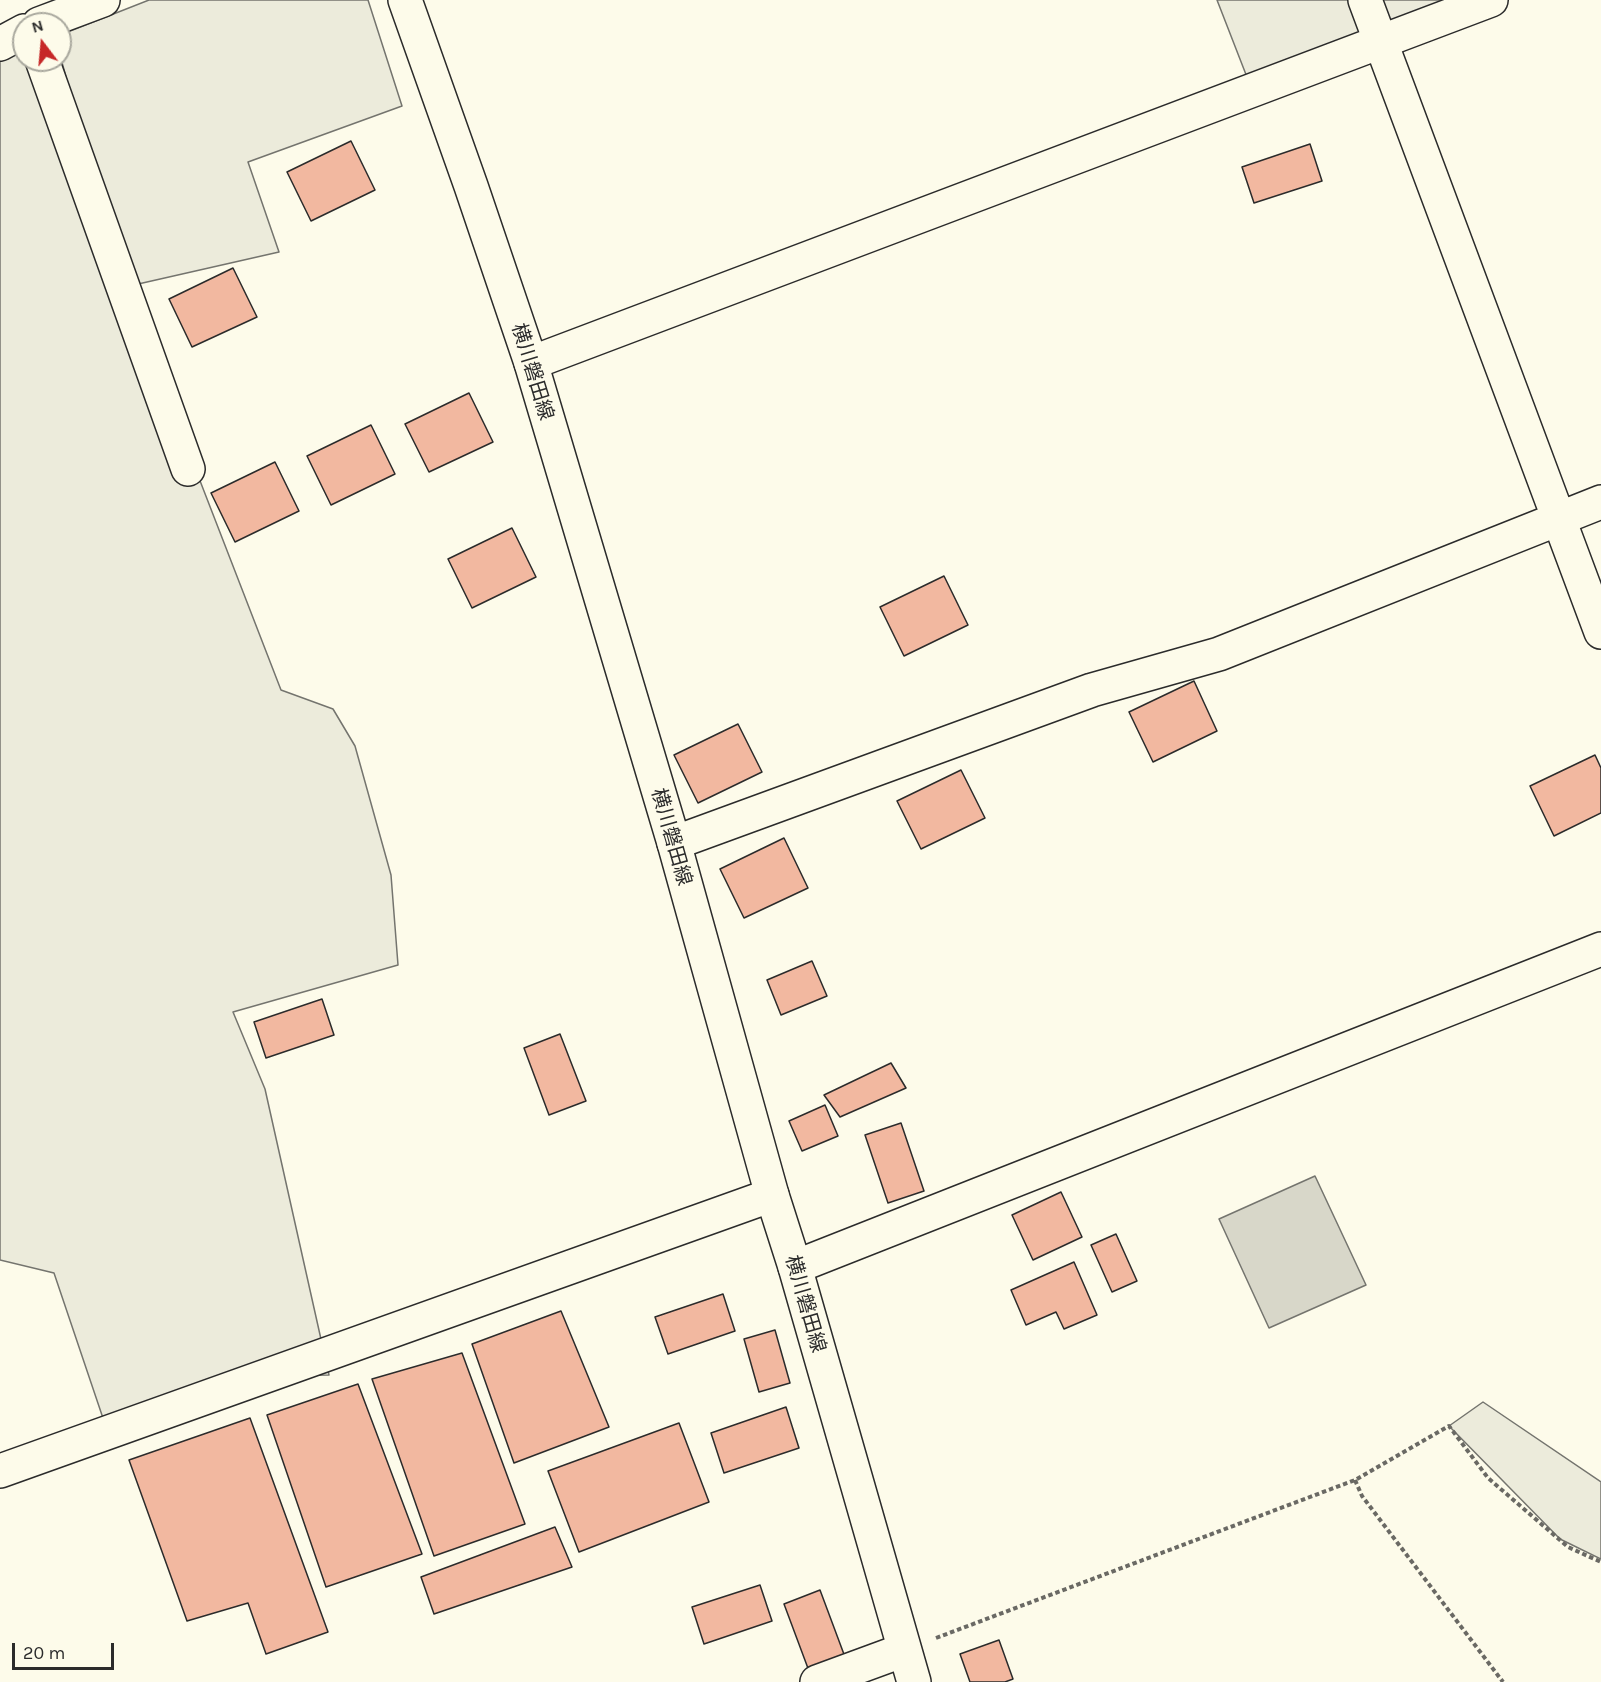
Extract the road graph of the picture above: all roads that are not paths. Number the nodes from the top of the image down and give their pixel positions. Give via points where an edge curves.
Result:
1 (103, 0) edge
2 (405, 0) edge
3 (1365, 0) edge
4 (1491, 0) edge
5 (71, 12) edge
6 (1381, 41) junction
7 (46, 72) edge
8 (531, 363) junction
9 (188, 469) dead end
10 (1601, 502) edge
11 (1558, 518) junction
12 (1601, 632) edge
13 (674, 843) junction
14 (1601, 949) edge
15 (772, 1195) junction
16 (795, 1267) junction
17 (0, 1472) edge
18 (904, 1650) junction
19 (817, 1682) edge
20 (914, 1682) edge

1 - 5 street
2 - 8 street, 横川磐田線
3 - 6 street
4 - 6 street
6 - 8 street
6 - 11 street
7 - 9 street
8 - 13 street, 横川磐田線
10 - 11 street
11 - 12 street
11 - 13 street via 1219,654 1092,690
13 - 15 street, 横川磐田線
14 - 16 street
15 - 16 street, 横川磐田線
15 - 17 street
16 - 18 street, 横川磐田線
18 - 19 street
18 - 20 street, 横川磐田線

